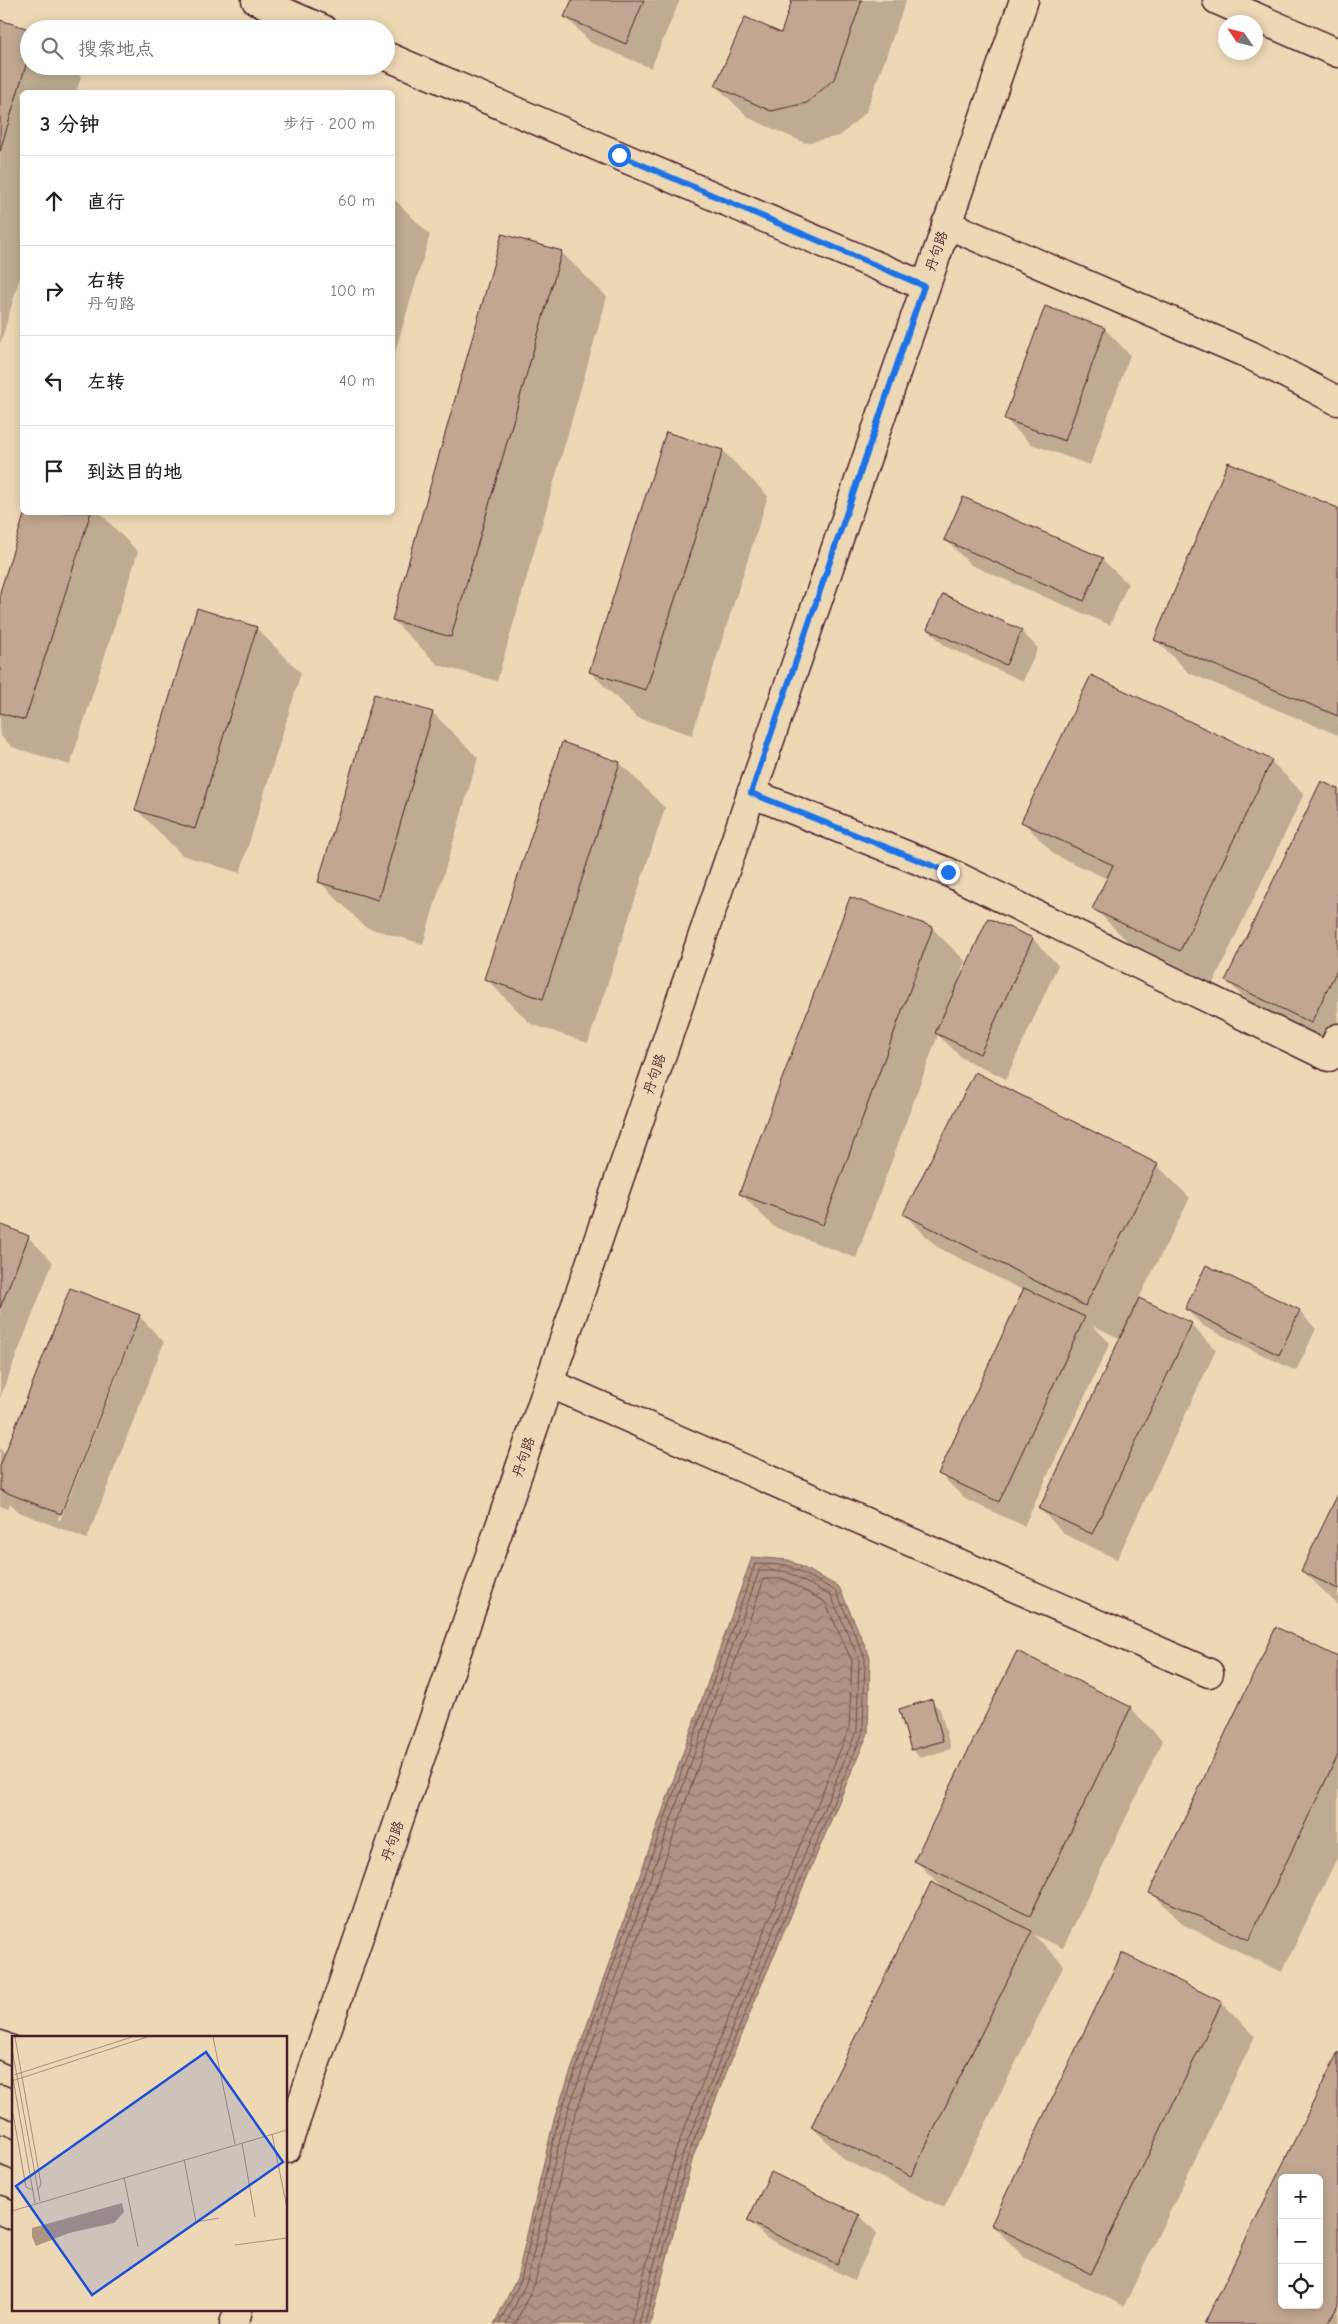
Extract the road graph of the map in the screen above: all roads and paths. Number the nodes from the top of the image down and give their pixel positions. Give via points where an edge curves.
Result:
1 (256, 0) edge
2 (1024, 0) edge
3 (1217, 0) edge
4 (302, 20) edge
5 (1338, 53) edge
6 (395, 60) edge
7 (946, 224) junction
8 (924, 286) junction
9 (1338, 402) edge
10 (751, 793) junction
11 (1338, 1038) edge
12 (549, 1383) junction
13 (1208, 1673) dead end
14 (0, 2045) edge
15 (12, 2050) edge
16 (0, 2099) edge
17 (12, 2104) edge
18 (288, 2143) edge
19 (0, 2148) edge
20 (12, 2154) edge
21 (0, 2210) edge
22 (12, 2215) edge

1 - 4 street
2 - 7 street, 丹句路
3 - 5 street
6 - 8 street
7 - 8 street, 丹句路
7 - 9 street via 1250,355
8 - 10 street, 丹句路
10 - 11 street via 948,872 1329,1057
10 - 12 street, 丹句路
12 - 13 street
12 - 18 street, 丹句路
14 - 15 street
16 - 17 street
19 - 20 street
21 - 22 street

